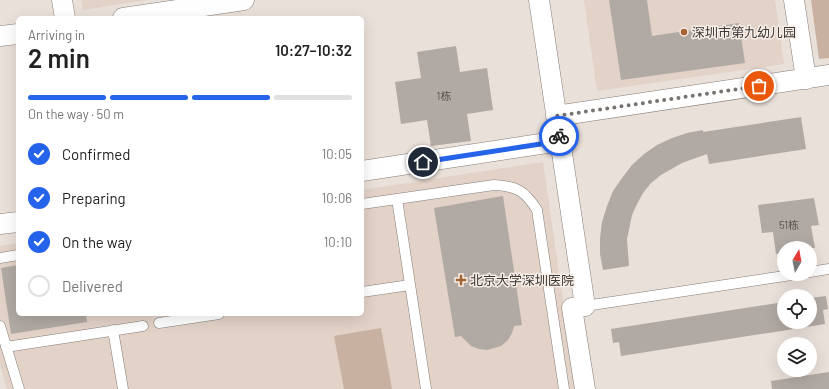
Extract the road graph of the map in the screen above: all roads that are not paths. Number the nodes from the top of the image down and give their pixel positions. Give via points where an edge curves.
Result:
1 (62, 0) edge
2 (244, 0) edge
3 (539, 0) edge
4 (794, 0) edge
5 (65, 16) edge
6 (136, 16) edge
7 (16, 34) edge
8 (0, 36) edge
9 (829, 75) edge
10 (806, 79) junction
11 (556, 116) junction
12 (560, 141) junction
13 (364, 171) edge
14 (397, 199) junction
15 (364, 204) edge
16 (16, 222) edge
17 (0, 224) edge
18 (16, 255) edge
19 (0, 258) edge
20 (829, 269) edge
21 (817, 271) edge
22 (777, 277) edge
23 (410, 285) junction
24 (364, 292) edge
25 (585, 306) junction
26 (206, 316) edge
27 (159, 323) dead end
28 (0, 326) edge
29 (143, 326) dead end
30 (113, 330) junction
31 (6, 347) junction
32 (19, 389) edge
33 (123, 389) edge
34 (426, 389) edge
35 (564, 389) edge
36 (585, 389) edge

1 - 5 street
2 - 6 street
3 - 11 street
4 - 10 street
7 - 8 street
9 - 10 street
10 - 11 street
11 - 12 street
12 - 13 street
12 - 25 street
14 - 15 lane
14 - 23 lane
14 - 35 lane via 494,185 509,186 521,191 530,199 537,210
16 - 17 street
18 - 19 lane
20 - 21 lane
22 - 25 lane
23 - 24 lane
23 - 34 lane
25 - 36 street via 572,308
26 - 27 lane
28 - 31 lane
29 - 30 lane
30 - 31 lane
30 - 33 lane
31 - 32 lane

